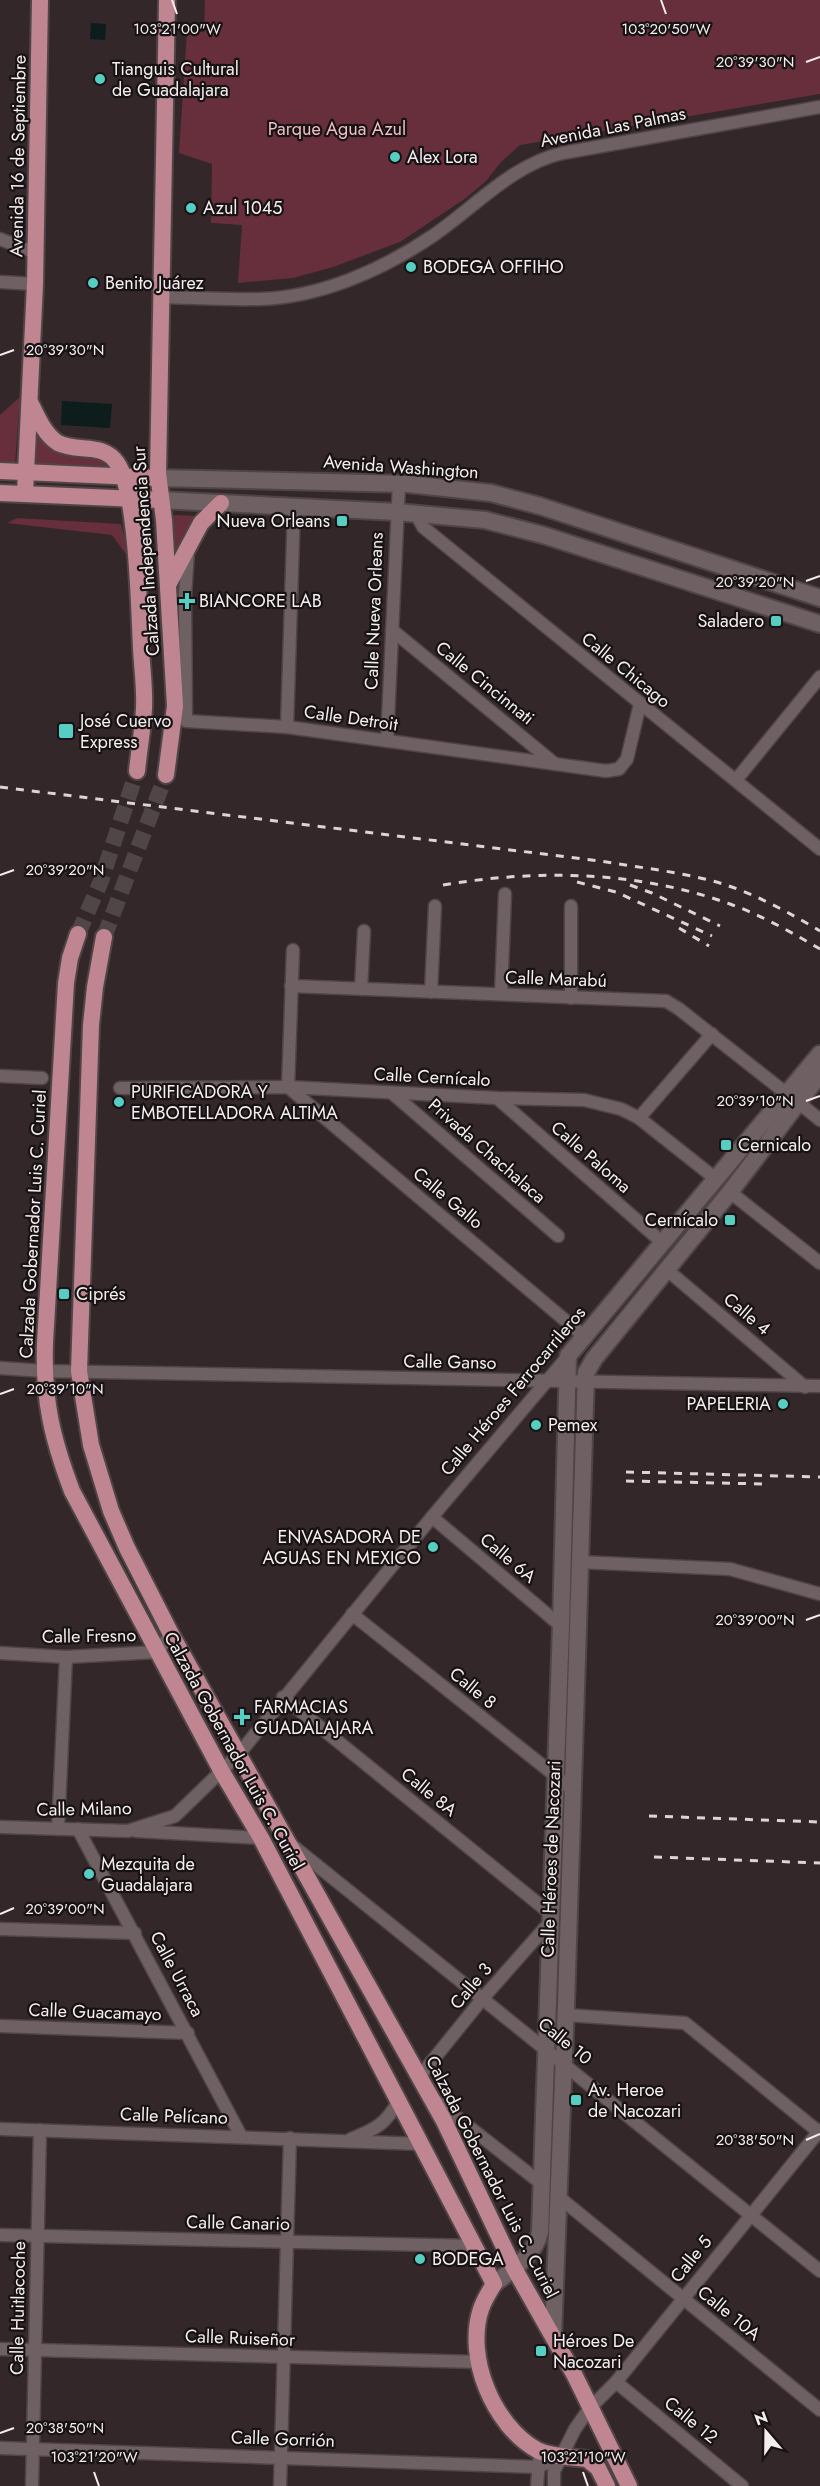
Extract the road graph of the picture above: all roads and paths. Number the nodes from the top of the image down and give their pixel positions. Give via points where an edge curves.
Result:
1 (40, 0) edge
2 (167, 0) edge
3 (820, 107) edge
4 (0, 239) edge
5 (36, 253) junction
6 (0, 282) edge
7 (35, 284) junction
8 (161, 297) junction
9 (30, 401) junction
10 (0, 471) edge
11 (26, 471) junction
12 (123, 477) junction
13 (158, 478) junction
14 (399, 484) junction
15 (0, 493) edge
16 (25, 493) junction
17 (128, 499) junction
18 (160, 500) junction
19 (221, 503) junction
20 (294, 507) junction
21 (397, 512) junction
22 (416, 514) junction
23 (189, 541) junction
24 (168, 584) junction
25 (820, 598) edge
26 (820, 624) edge
27 (392, 630) junction
28 (820, 677) edge
29 (640, 704) junction
30 (286, 727) junction
31 (387, 741) junction
32 (556, 764) junction
33 (137, 771) tunnel mouth
34 (166, 775) tunnel mouth
35 (736, 780) junction
36 (820, 849) edge
37 (505, 894) dead end
38 (435, 906) dead end
39 (571, 906) dead end
40 (364, 931) dead end
41 (78, 934) tunnel mouth
42 (104, 937) tunnel mouth
43 (293, 950) dead end
44 (291, 986) junction
45 (361, 989) junction
46 (431, 992) junction
47 (501, 994) junction
48 (571, 998) junction
49 (712, 1034) junction
50 (820, 1054) edge
51 (820, 1074) edge
52 (0, 1077) edge
53 (42, 1078) dead end
54 (288, 1087) junction
55 (120, 1088) dead end
56 (393, 1093) junction
57 (496, 1098) junction
58 (792, 1098) junction
59 (639, 1118) junction
60 (820, 1120) edge
61 (716, 1179) junction
62 (730, 1192) junction
63 (558, 1236) dead end
64 (663, 1243) junction
65 (820, 1263) edge
66 (666, 1269) junction
67 (585, 1337) junction
68 (568, 1356) junction
69 (0, 1368) edge
70 (44, 1371) junction
71 (79, 1371) junction
72 (545, 1383) junction
73 (577, 1383) junction
74 (805, 1386) junction
75 (820, 1386) edge
76 (432, 1517) junction
77 (579, 1562) junction
78 (820, 1594) edge
79 (352, 1614) junction
80 (561, 1626) junction
81 (171, 1634) junction
82 (157, 1652) junction
83 (0, 1653) edge
84 (66, 1657) junction
85 (284, 1697) junction
86 (238, 1755) junction
87 (222, 1772) junction
88 (555, 1778) junction
89 (572, 1789) junction
90 (0, 1827) edge
91 (58, 1829) junction
92 (78, 1829) junction
93 (128, 1830) junction
94 (261, 1838) junction
95 (286, 1840) junction
96 (551, 1918) junction
97 (0, 1929) edge
98 (135, 1933) junction
99 (483, 1998) junction
100 (566, 2015) junction
101 (0, 2026) edge
102 (188, 2033) junction
103 (546, 2048) junction
104 (564, 2064) junction
105 (420, 2076) junction
106 (430, 2097) junction
107 (399, 2100) junction
108 (0, 2129) edge
109 (40, 2130) junction
110 (820, 2132) edge
111 (241, 2136) junction
112 (290, 2138) junction
113 (348, 2140) junction
114 (422, 2144) junction
115 (542, 2184) junction
116 (560, 2198) junction
117 (751, 2215) junction
118 (0, 2235) edge
119 (38, 2236) junction
120 (287, 2242) junction
121 (475, 2246) junction
122 (514, 2268) junction
123 (820, 2271) edge
124 (494, 2284) junction
125 (682, 2299) junction
126 (553, 2336) junction
127 (0, 2349) edge
128 (35, 2350) junction
129 (284, 2357) junction
130 (479, 2362) junction
131 (616, 2382) junction
132 (589, 2409) junction
133 (820, 2410) edge
134 (0, 2448) edge
135 (33, 2449) junction
136 (281, 2456) junction
137 (563, 2456) junction
138 (539, 2459) junction
139 (32, 2486) edge
140 (280, 2486) edge
141 (537, 2486) edge
142 (554, 2486) edge
143 (607, 2486) edge
144 (629, 2486) edge
145 (742, 2486) edge

1 - 5 main road, Avenida 16 de Septiembre
2 - 8 main road, Calzada Independencia Sur
3 - 8 street, Avenida Las Palmas via 538,160 407,252 326,288 261,299
4 - 5 street
5 - 7 main road, Avenida 16 de Septiembre
6 - 7 street
7 - 9 main road, Avenida 16 de Septiembre
8 - 13 main road, Calzada Independencia Sur
9 - 11 main road, Avenida 16 de Septiembre
9 - 12 main road via 50,436 70,447 111,455
10 - 11 main road, Avenida Washington
11 - 12 main road, Avenida Washington
11 - 16 main road, Avenida 16 de Septiembre
12 - 13 main road, Avenida Washington
12 - 17 main road, Calzada Independencia Sur
13 - 14 main road, Avenida Washington
13 - 18 main road, Calzada Independencia Sur
14 - 21 street, Calle Nueva Orleans
14 - 25 main road, Avenida Washington via 457,488 540,506
15 - 16 main road
16 - 17 main road
17 - 18 main road
17 - 33 main road, Calzada Independencia Sur via 144,706
18 - 19 main road
18 - 24 main road, Calzada Independencia Sur
19 - 20 main road
19 - 23 main road
20 - 21 main road
20 - 30 street
21 - 22 main road
21 - 27 street, Calle Nueva Orleans
22 - 26 main road via 513,526
22 - 29 street, Calle Chicago via 423,527
23 - 24 main road
23 - 30 street, Calle Detroit via 185,596 186,721
24 - 34 main road, Calzada Independencia Sur via 175,706
27 - 31 street, Calle Nueva Orleans
27 - 32 street, Calle Cincinnati
28 - 35 street
29 - 32 street, Calle Detroit via 627,759 619,769 606,771
29 - 35 street, Calle Chicago
30 - 31 street, Calle Detroit
31 - 32 street, Calle Detroit
35 - 36 street, Calle Chicago
37 - 47 street
38 - 46 street
39 - 48 street
40 - 45 street
41 - 70 main road, Calzada Gobernador Luis C. Curiel via 66,983
42 - 71 main road, Calzada Gobernador Luis C. Curiel via 91,1025
43 - 44 street
44 - 45 street, Calle Marabú
44 - 54 street
45 - 46 street, Calle Marabú
46 - 47 street, Calle Marabú
47 - 48 street, Calle Marabú
48 - 49 street, Calle Marabú via 666,1001
49 - 58 street, Calle Marabú
49 - 59 street
50 - 58 main road, Calle Héroes Ferrocarrileros
51 - 58 main road, Calle Héroes Ferrocarrileros
52 - 53 street
54 - 55 street, Calle Cernícalo
54 - 56 street, Calle Cernícalo
54 - 67 street, Calle Gallo
56 - 57 street, Calle Cernícalo
56 - 63 street, Privada Chachalaca
57 - 59 street, Calle Cernícalo via 584,1100
57 - 64 street, Calle Paloma
58 - 60 street, Calle Marabú
58 - 61 main road, Calle Héroes Ferrocarrileros
58 - 62 main road, Calle Héroes Ferrocarrileros
59 - 61 street, Calle Cernícalo
61 - 64 main road, Calle Héroes Ferrocarrileros
62 - 65 street
62 - 66 main road, Calle Héroes Ferrocarrileros
64 - 67 main road, Calle Héroes Ferrocarrileros
66 - 73 main road, Calle Héroes Ferrocarrileros
66 - 74 street, Calle 4
67 - 68 main road, Calle Héroes Ferrocarrileros
68 - 72 street, Calle Héroes Ferrocarrileros
68 - 73 main road, Calle Héroes de Nacozari
69 - 70 street, Calle Ganso
70 - 71 street, Calle Ganso
70 - 82 main road, Calzada Gobernador Luis C. Curiel via 55,1446 72,1491
71 - 72 street, Calle Ganso
71 - 81 main road, Calzada Gobernador Luis C. Curiel via 91,1444 111,1511
72 - 73 street, Calle Ganso
72 - 76 street, Calle Héroes Ferrocarrileros
73 - 74 street, Calle Ganso
73 - 77 main road, Calle Héroes de Nacozari
73 - 80 main road, Calle Héroes de Nacozari
74 - 75 street, Calle Ganso
76 - 79 street, Calle Héroes Ferrocarrileros
76 - 80 street, Calle 6A
77 - 78 street via 730,1569
77 - 89 main road, Calle Héroes de Nacozari
79 - 85 street, Calle Héroes Ferrocarrileros
79 - 88 street, Calle 8
80 - 88 main road, Calle Héroes de Nacozari
81 - 82 street, Calle Fresno
81 - 86 main road, Calzada Gobernador Luis C. Curiel
82 - 84 street, Calle Fresno
82 - 87 main road, Calzada Gobernador Luis C. Curiel
83 - 84 street, Calle Fresno
84 - 91 street
85 - 86 street, Calle Héroes Ferrocarrileros
85 - 96 street, Calle 8A
86 - 87 street, Calle Milano
86 - 95 main road, Calzada Gobernador Luis C. Curiel
87 - 93 street, Calle Milano via 176,1816
87 - 94 main road, Calzada Gobernador Luis C. Curiel
88 - 89 street, Calle 8
88 - 96 main road, Calle Héroes de Nacozari
89 - 100 main road, Calle Héroes de Nacozari
90 - 91 street, Calle Milano
91 - 92 street, Calle Milano
92 - 93 street, Calle Milano
92 - 98 street, Calle Urraca
93 - 94 street
94 - 107 main road, Calzada Gobernador Luis C. Curiel
95 - 99 street, Calle 10
95 - 105 main road, Calzada Gobernador Luis C. Curiel
96 - 99 street, Calle 3
96 - 103 main road, Calle Héroes de Nacozari
97 - 98 street
98 - 102 street, Calle Urraca
99 - 103 street, Calle 10
99 - 105 street, Calle 3
100 - 104 main road, Calle Héroes de Nacozari
100 - 110 street via 685,2023
101 - 102 street, Calle Guacamayo
102 - 111 street, Calle Urraca
103 - 104 street, Calle 10
103 - 115 main road, Calle Héroes de Nacozari
104 - 116 main road, Calle Héroes de Nacozari
104 - 117 street, Calle 10
105 - 106 main road, Calzada Gobernador Luis C. Curiel
106 - 115 street
106 - 122 main road, Calzada Gobernador Luis C. Curiel
107 - 113 street, Calle Pelícano via 380,2126
107 - 114 main road, Calzada Gobernador Luis C. Curiel
108 - 109 street, Calle Pelícano
109 - 111 street, Calle Pelícano
109 - 119 street, Calle Huitlacoche
110 - 117 street, Calle 5
111 - 112 street, Calle Pelícano
112 - 113 street, Calle Pelícano
112 - 120 street
113 - 114 street, Calle Pelícano
114 - 121 main road, Calzada Gobernador Luis C. Curiel
115 - 122 main road, Calle Héroes de Nacozari via 538,2240
116 - 125 street, Calle 10A
116 - 126 main road, Calle Héroes de Nacozari
117 - 123 street, Calle 10
117 - 125 street, Calle 5
118 - 119 street, Calle Canario
119 - 120 street, Calle Canario
119 - 128 street, Calle Huitlacoche
120 - 121 street, Calle Canario
120 - 129 street
121 - 124 main road, Calzada Gobernador Luis C. Curiel
122 - 124 main road, Calle Héroes de Nacozari
122 - 126 main road, Calzada Gobernador Luis C. Curiel
124 - 130 main road via 477,2323
125 - 131 street, Calle 5
125 - 133 street, Calle 10A
126 - 132 main road, Calzada Gobernador Luis C. Curiel
127 - 128 street, Calle Ruiseñor
128 - 129 street, Calle Ruiseñor
128 - 135 street, Calle Huitlacoche
129 - 130 street, Calle Ruiseñor
129 - 136 street
130 - 138 main road via 499,2411
131 - 132 street, Calle 5
131 - 145 street, Calle 12
132 - 137 street, Calle 5
132 - 144 main road, Calzada Gobernador Luis C. Curiel
134 - 135 street, Calle Gorrión
135 - 136 street, Calle Gorrión
135 - 139 street, Calle Huitlacoche
136 - 138 street, Calle Gorrión
136 - 140 street
137 - 138 main road
137 - 142 street via 554,2471
137 - 143 main road via 593,2462
138 - 141 street

